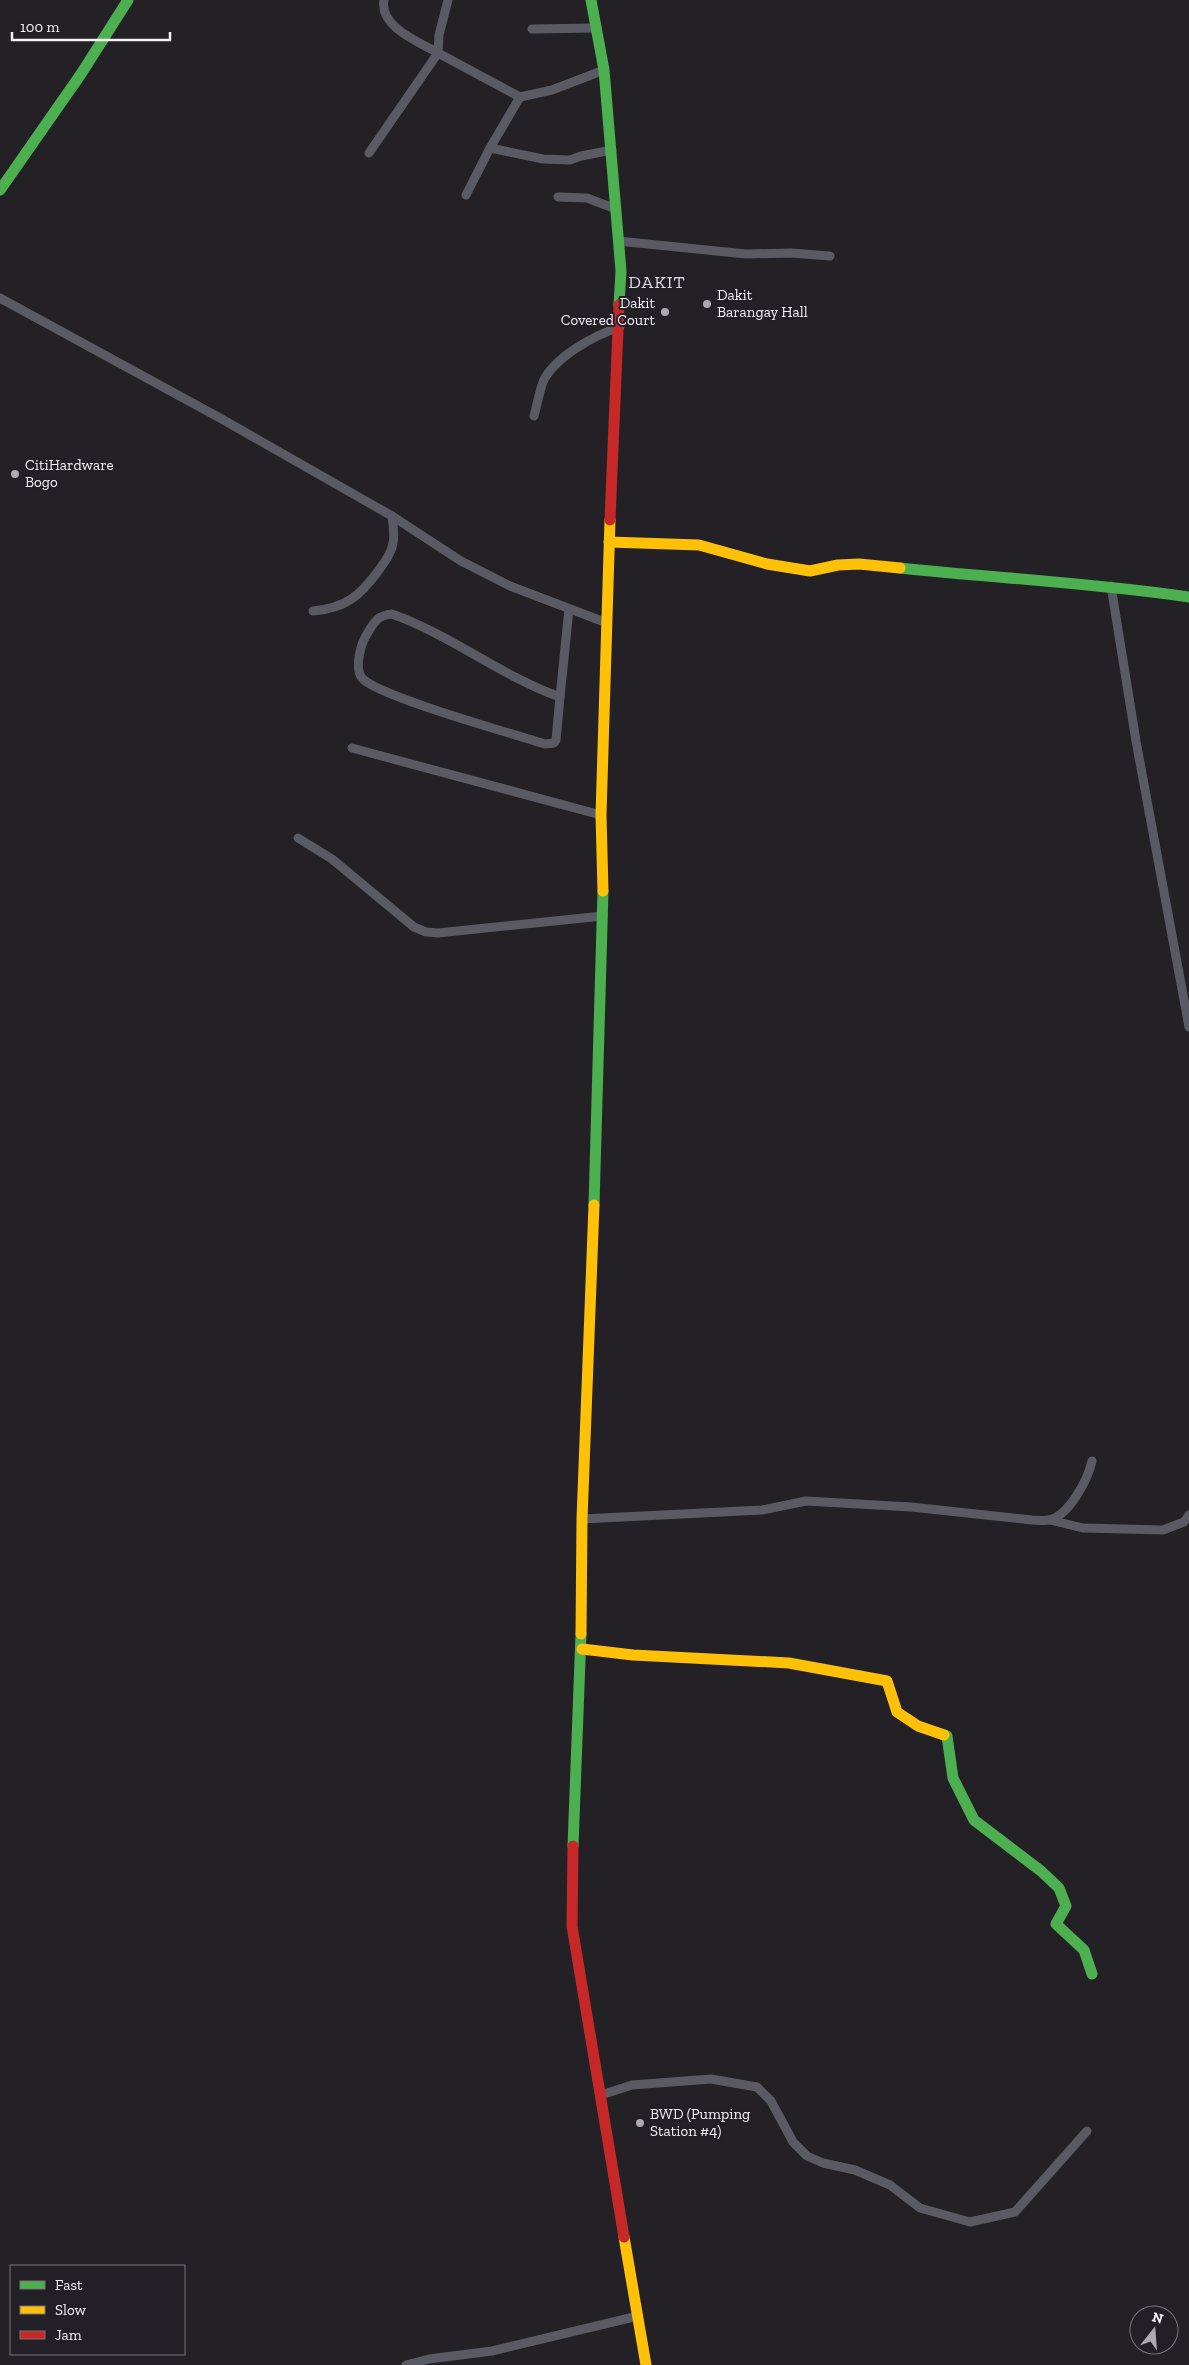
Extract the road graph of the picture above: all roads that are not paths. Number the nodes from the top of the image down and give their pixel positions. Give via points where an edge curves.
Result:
1 (128, 0) edge
2 (384, 0) edge
3 (448, 0) edge
4 (591, 0) edge
5 (596, 28) junction
6 (532, 29) dead end
7 (438, 53) junction
8 (604, 70) junction
9 (520, 98) junction
10 (490, 148) junction
11 (612, 150) junction
12 (369, 153) dead end
13 (4, 176) edge
14 (0, 190) edge
15 (466, 195) dead end
16 (558, 197) dead end
17 (616, 209) junction
18 (618, 241) junction
19 (830, 256) dead end
20 (0, 298) edge
21 (620, 327) junction
22 (534, 416) dead end
23 (392, 516) junction
24 (609, 542) junction
25 (1111, 586) junction
26 (1189, 597) edge
27 (569, 609) junction
28 (313, 611) dead end
29 (608, 623) junction
30 (560, 697) junction
31 (352, 748) dead end
32 (602, 815) junction
33 (298, 838) dead end
34 (603, 916) junction
35 (1189, 1028) edge
36 (1092, 1461) dead end
37 (1189, 1515) edge
38 (582, 1519) junction
39 (1050, 1520) junction
40 (582, 1649) junction
41 (1092, 1974) dead end
42 (601, 2095) junction
43 (1087, 2131) dead end
44 (638, 2316) junction
45 (406, 2365) edge
46 (646, 2365) edge

1 - 13 main road via 81,74
2 - 7 street via 386,17 396,28
3 - 7 street
4 - 5 main road
5 - 6 street
5 - 8 main road
7 - 9 street
7 - 12 street
8 - 9 street via 552,90
8 - 11 main road
9 - 10 street
10 - 11 street via 543,159 570,160
10 - 15 street
11 - 17 main road
13 - 14 main road
16 - 17 street via 587,198
17 - 18 main road
18 - 19 street via 746,254
18 - 21 main road
20 - 23 street
21 - 22 street via 598,334 558,362 544,381
21 - 24 main road
23 - 27 street via 461,561 510,586
23 - 28 street via 393,544 366,588 340,606
24 - 25 main road via 699,545 767,564 810,571 860,564 1005,580
24 - 29 main road
25 - 26 main road
25 - 35 street
27 - 29 street
27 - 30 street
29 - 32 main road
30 - 30 street via 412,621 392,614 376,619 364,638 360,653 360,676 367,683 395,696 545,744 556,740
31 - 32 street
32 - 34 main road
33 - 34 street via 332,859 414,927 426,932
34 - 38 main road
36 - 39 street via 1088,1476 1066,1509
37 - 39 street via 1184,1522 1163,1530 1083,1528
38 - 39 street via 762,1510 806,1501
38 - 40 main road
40 - 41 main road via 633,1655 789,1663 887,1681 897,1712 918,1726 947,1736 954,1778 974,1820 1059,1888 1066,1906 1056,1924 1084,1950
40 - 42 main road via 572,1926
42 - 43 street via 632,2085 711,2079 757,2087 771,2100 793,2142 807,2156 855,2170 890,2185 920,2208 970,2222 1015,2212
42 - 44 main road
44 - 45 street via 492,2351
44 - 46 main road

